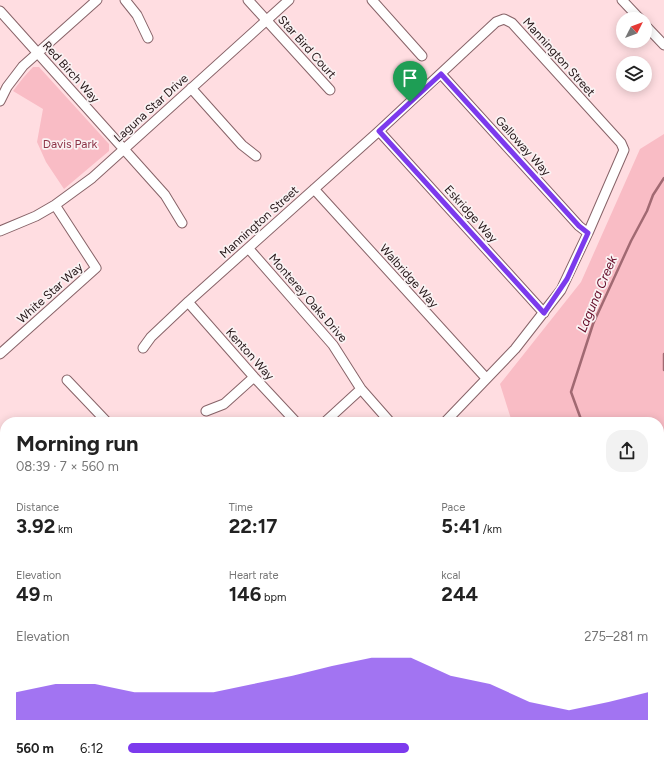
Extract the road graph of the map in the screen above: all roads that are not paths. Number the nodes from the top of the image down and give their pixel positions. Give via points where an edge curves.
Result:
1 (97, 0) edge
2 (125, 0) edge
3 (248, 0) edge
4 (289, 0) edge
5 (372, 0) edge
6 (622, 0) edge
7 (0, 11) edge
8 (633, 12) edge
9 (266, 20) junction
10 (652, 32) edge
11 (148, 38) dead end
12 (664, 45) edge
13 (38, 53) junction
14 (422, 56) dead end
15 (441, 74) junction
16 (191, 88) junction
17 (330, 90) dead end
18 (0, 101) edge
19 (379, 131) junction
20 (124, 149) junction
21 (256, 156) dead end
22 (314, 189) junction
23 (55, 205) junction
24 (182, 223) dead end
25 (0, 231) edge
26 (588, 233) junction
27 (249, 248) junction
28 (188, 302) junction
29 (544, 313) junction
30 (143, 348) dead end
31 (0, 354) edge
32 (254, 377) junction
33 (486, 378) junction
34 (67, 380) dead end
35 (361, 389) junction
36 (206, 411) dead end
37 (102, 417) edge
38 (291, 417) edge
39 (330, 417) edge
40 (386, 417) edge
41 (450, 417) edge

1 - 13 street
2 - 11 street via 137,15
3 - 9 street, Star Bird Court
4 - 9 street, Laguna Star Drive
5 - 14 street
6 - 8 street
7 - 13 street, Red Birch Way
9 - 16 street, Laguna Star Drive
9 - 17 street, Star Bird Court
10 - 12 street
13 - 18 street via 15,76
13 - 20 street, Red Birch Way
15 - 19 street, Mannington Street
15 - 26 street, Galloway Way
15 - 26 street, Mannington Street via 496,22 504,19 512,23 621,143 624,150
16 - 20 street, Laguna Star Drive
16 - 21 street via 242,145
19 - 22 street, Mannington Street
19 - 29 street, Eskridge Way
20 - 23 street, Laguna Star Drive via 92,178
20 - 24 street, Red Birch Way via 164,195
22 - 27 street, Mannington Street
22 - 33 street, Walbridge Way
23 - 25 street, Laguna Star Drive
23 - 31 street, White Star Way via 96,268
26 - 29 street, Mannington Street via 567,279
27 - 28 street, Mannington Street
27 - 35 street, Monterey Oaks Drive via 334,345
28 - 30 street, Mannington Street
28 - 32 street, Kenton Way
29 - 33 street, Mannington Street via 515,349
32 - 36 street via 224,404
32 - 38 street, Kenton Way
33 - 41 street, Mannington Street
34 - 37 street
35 - 39 street
35 - 40 street, Monterey Oaks Drive

